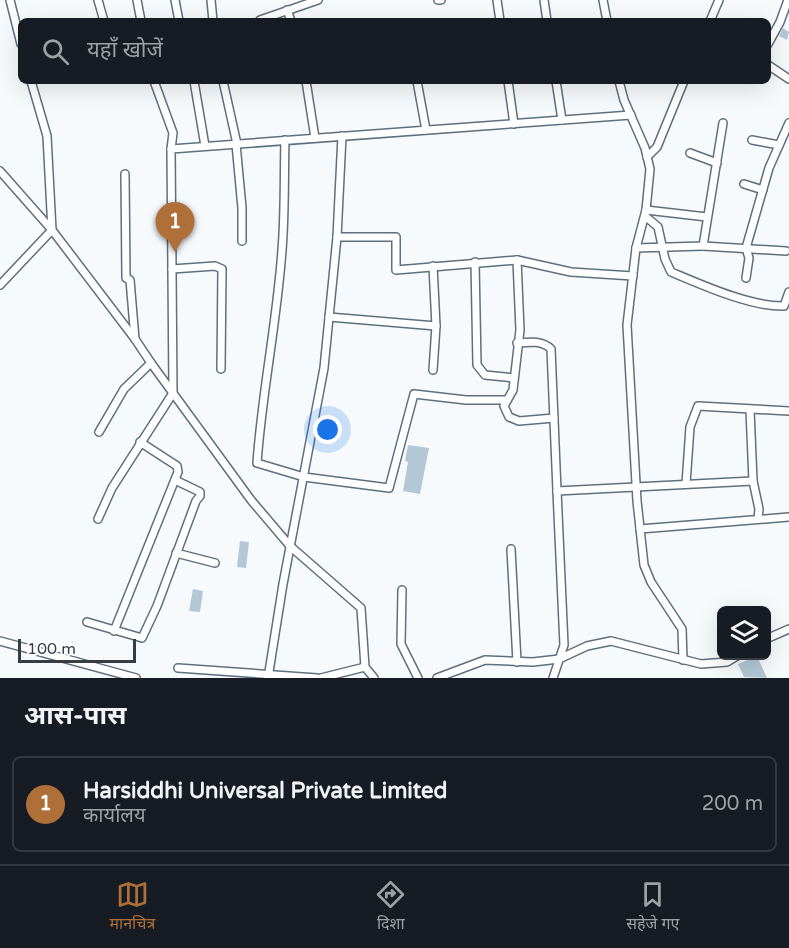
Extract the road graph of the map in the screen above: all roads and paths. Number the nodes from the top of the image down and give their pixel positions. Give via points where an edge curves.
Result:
1 (10, 0) edge
2 (98, 0) edge
3 (137, 0) edge
4 (175, 0) edge
5 (211, 0) edge
6 (318, 0) edge
7 (497, 0) edge
8 (544, 0) edge
9 (603, 0) edge
10 (718, 0) edge
11 (788, 0) edge
12 (287, 10) junction
13 (103, 18) edge
14 (140, 18) edge
15 (178, 18) edge
16 (213, 18) edge
17 (265, 18) edge
18 (290, 18) edge
19 (500, 18) edge
20 (547, 18) edge
21 (606, 18) edge
22 (711, 18) edge
23 (18, 32) edge
24 (771, 38) edge
25 (771, 67) edge
26 (789, 79) edge
27 (33, 84) edge
28 (155, 84) edge
29 (195, 84) edge
30 (224, 84) edge
31 (306, 84) edge
32 (418, 84) edge
33 (508, 84) edge
34 (556, 84) edge
35 (620, 84) edge
36 (683, 84) edge
37 (631, 115) junction
38 (562, 120) junction
39 (723, 123) dead end
40 (789, 123) edge
41 (514, 124) junction
42 (426, 130) junction
43 (342, 136) junction
44 (315, 138) junction
45 (285, 140) junction
46 (752, 140) dead end
47 (237, 144) junction
48 (779, 145) junction
49 (205, 146) junction
50 (171, 149) junction
51 (690, 153) dead end
52 (647, 157) junction
53 (717, 163) junction
54 (0, 171) edge
55 (125, 174) dead end
56 (744, 184) dead end
57 (763, 190) junction
58 (646, 213) junction
59 (707, 217) junction
60 (52, 230) junction
61 (337, 237) junction
62 (242, 242) dead end
63 (703, 246) junction
64 (662, 247) junction
65 (636, 248) junction
66 (746, 248) junction
67 (786, 251) dead end
68 (517, 260) junction
69 (475, 262) junction
70 (433, 266) junction
71 (172, 269) junction
72 (633, 276) junction
73 (746, 278) dead end
74 (0, 285) edge
75 (789, 292) edge
76 (329, 317) junction
77 (436, 326) junction
78 (135, 339) junction
79 (517, 343) junction
80 (151, 363) junction
81 (221, 369) dead end
82 (433, 370) dead end
83 (514, 378) junction
84 (172, 393) junction
85 (507, 400) junction
86 (750, 410) junction
87 (789, 411) edge
88 (554, 418) junction
89 (99, 432) dead end
90 (140, 442) junction
91 (303, 477) junction
92 (175, 480) junction
93 (753, 481) junction
94 (686, 484) junction
95 (636, 486) junction
96 (557, 491) junction
97 (789, 517) edge
98 (98, 519) dead end
99 (758, 519) junction
100 (640, 530) junction
101 (290, 546) junction
102 (511, 549) dead end
103 (176, 554) junction
104 (215, 564) dead end
105 (402, 590) dead end
106 (87, 622) dead end
107 (789, 629) edge
108 (114, 631) junction
109 (771, 637) edge
110 (0, 641) edge
111 (559, 659) junction
112 (683, 660) junction
113 (730, 660) edge
114 (517, 662) junction
115 (365, 667) junction
116 (178, 668) dead end
117 (268, 676) edge
118 (135, 678) edge
119 (319, 678) edge
120 (374, 678) edge
121 (418, 678) edge
122 (437, 678) edge
123 (554, 678) edge

1 - 23 street
2 - 13 street
3 - 14 street
4 - 15 street
5 - 16 street
6 - 12 street
7 - 19 street
8 - 20 street
9 - 21 street
10 - 22 street
11 - 24 street
12 - 17 street
12 - 18 street
25 - 26 street
27 - 60 street via 47,136
28 - 50 street via 173,133
29 - 49 street
30 - 47 street
31 - 44 street
32 - 42 street
33 - 41 street
34 - 38 street
35 - 37 street
36 - 52 street via 657,147
37 - 38 street
37 - 52 street
38 - 41 street
39 - 53 street
40 - 48 street
41 - 42 street
42 - 43 street
43 - 44 street
43 - 61 street
44 - 45 street
45 - 47 street
45 - 91 street via 282,250 257,463
46 - 48 street
47 - 49 street
47 - 62 street
48 - 57 street
49 - 50 street
50 - 71 street
51 - 53 street
52 - 58 street via 651,169
53 - 59 street
54 - 60 street
55 - 78 street via 126,278 130,280
56 - 57 street
57 - 66 street
58 - 59 street
58 - 64 street via 658,227
58 - 65 street
59 - 63 street
60 - 74 street
60 - 78 street
61 - 70 street via 396,237 396,270
61 - 76 street
63 - 64 street
63 - 66 street
64 - 65 street
64 - 75 street via 671,272 717,291 771,306 784,306
65 - 72 street
66 - 67 street
66 - 73 street
68 - 69 street
68 - 72 street via 571,272
68 - 79 street
69 - 70 street
69 - 83 street via 477,365 485,375
70 - 77 street
71 - 81 street via 222,269
71 - 84 street
72 - 95 street via 627,325
76 - 77 street
76 - 91 street via 324,368
77 - 82 street
78 - 80 street
79 - 83 street
79 - 88 street via 546,344 551,349
80 - 84 street
80 - 89 street via 124,389
83 - 85 street
84 - 90 street
84 - 101 street
85 - 88 street via 504,406 509,417 519,421
85 - 91 street via 414,394 389,488
86 - 87 street
86 - 93 street
86 - 94 street via 698,406 690,427
88 - 96 street
90 - 92 street via 177,466
90 - 98 street
91 - 101 street
92 - 103 street via 200,492
92 - 108 street
93 - 94 street
93 - 99 street
94 - 95 street
95 - 96 street
95 - 100 street
96 - 111 street via 564,645
97 - 99 street
99 - 100 street
100 - 112 street via 644,565 651,582 682,629
101 - 115 street via 361,608
101 - 117 street
102 - 114 street
103 - 104 street
103 - 108 street via 142,638
105 - 121 street via 401,644
106 - 108 street
107 - 109 street
110 - 118 street
111 - 112 street via 587,646 611,641
111 - 114 street
111 - 123 street
112 - 113 street via 701,664
114 - 122 street via 485,660
115 - 119 street
115 - 120 street
116 - 117 street
117 - 119 street

